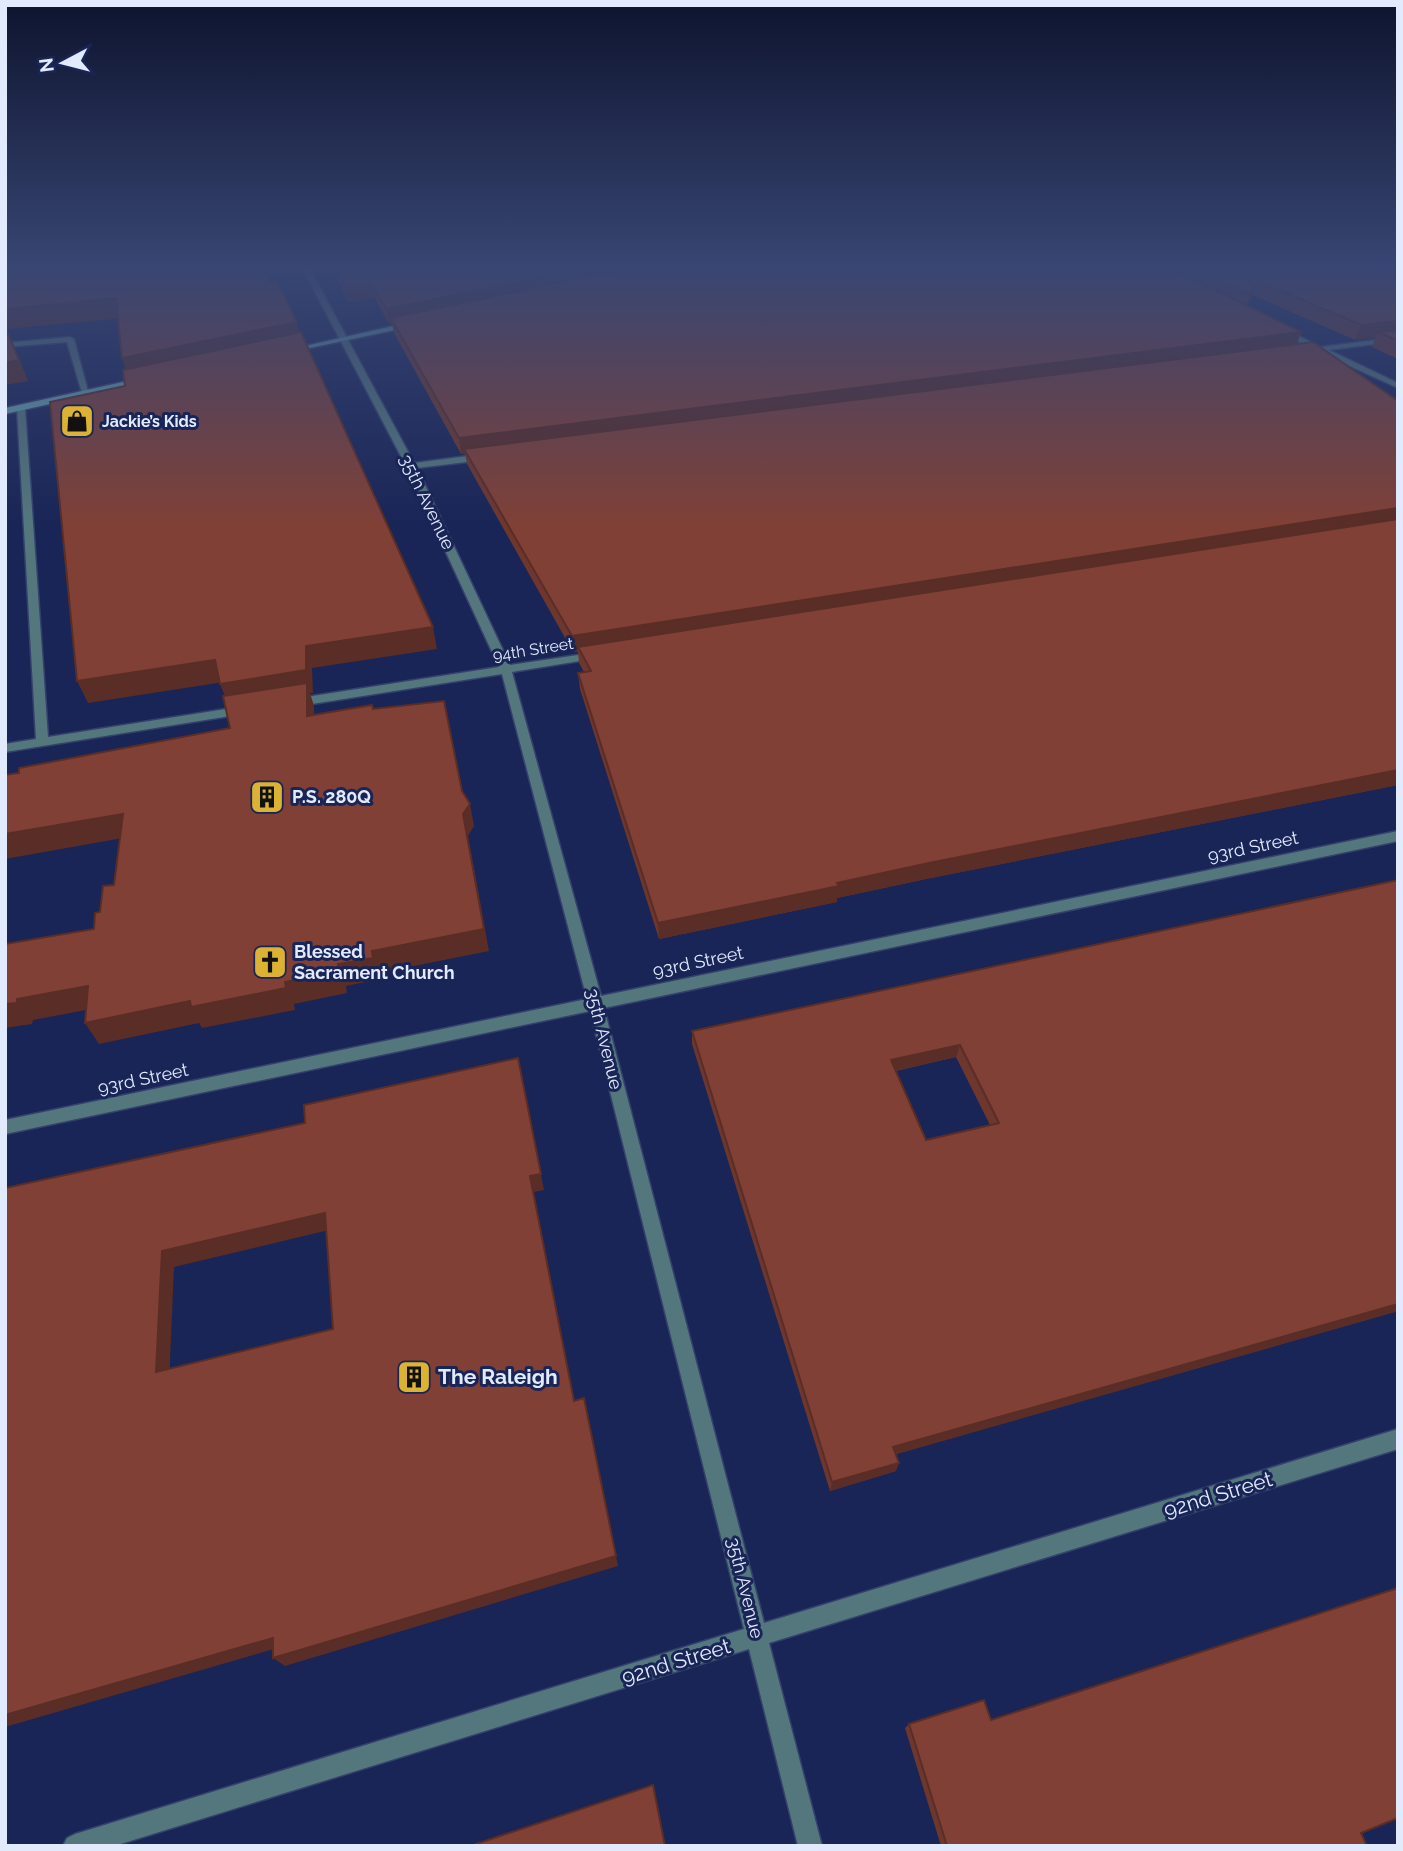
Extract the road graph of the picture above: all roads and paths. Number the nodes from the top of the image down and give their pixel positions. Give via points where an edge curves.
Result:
1 (74, 353) edge
2 (350, 353) edge
3 (1293, 353) edge
4 (1329, 353) edge
5 (1289, 354) edge
6 (150, 379) edge
7 (1398, 388) edge
8 (86, 393) junction
9 (21, 408) junction
10 (5, 411) edge
11 (498, 455) edge
12 (411, 466) junction
13 (607, 653) edge
14 (506, 669) junction
15 (276, 705) edge
16 (262, 707) edge
17 (42, 742) junction
18 (5, 748) edge
19 (1398, 836) edge
20 (596, 1004) junction
21 (5, 1127) edge
22 (1398, 1439) edge
23 (757, 1637) junction
24 (75, 1846) edge
25 (810, 1846) edge

1 - 8 street
2 - 12 street, 35th Avenue
3 - 5 street
4 - 7 street
6 - 8 main road
8 - 9 main road
9 - 10 main road
9 - 17 street
11 - 12 street
12 - 14 street, 35th Avenue
13 - 14 street, 94th Street
14 - 15 street, 94th Street
14 - 20 street, 35th Avenue
16 - 17 street
17 - 18 street
19 - 20 street, 93rd Street
20 - 21 street, 93rd Street
20 - 23 street, 35th Avenue
22 - 23 street, 92nd Street
23 - 24 street, 92nd Street
23 - 25 street, 35th Avenue

